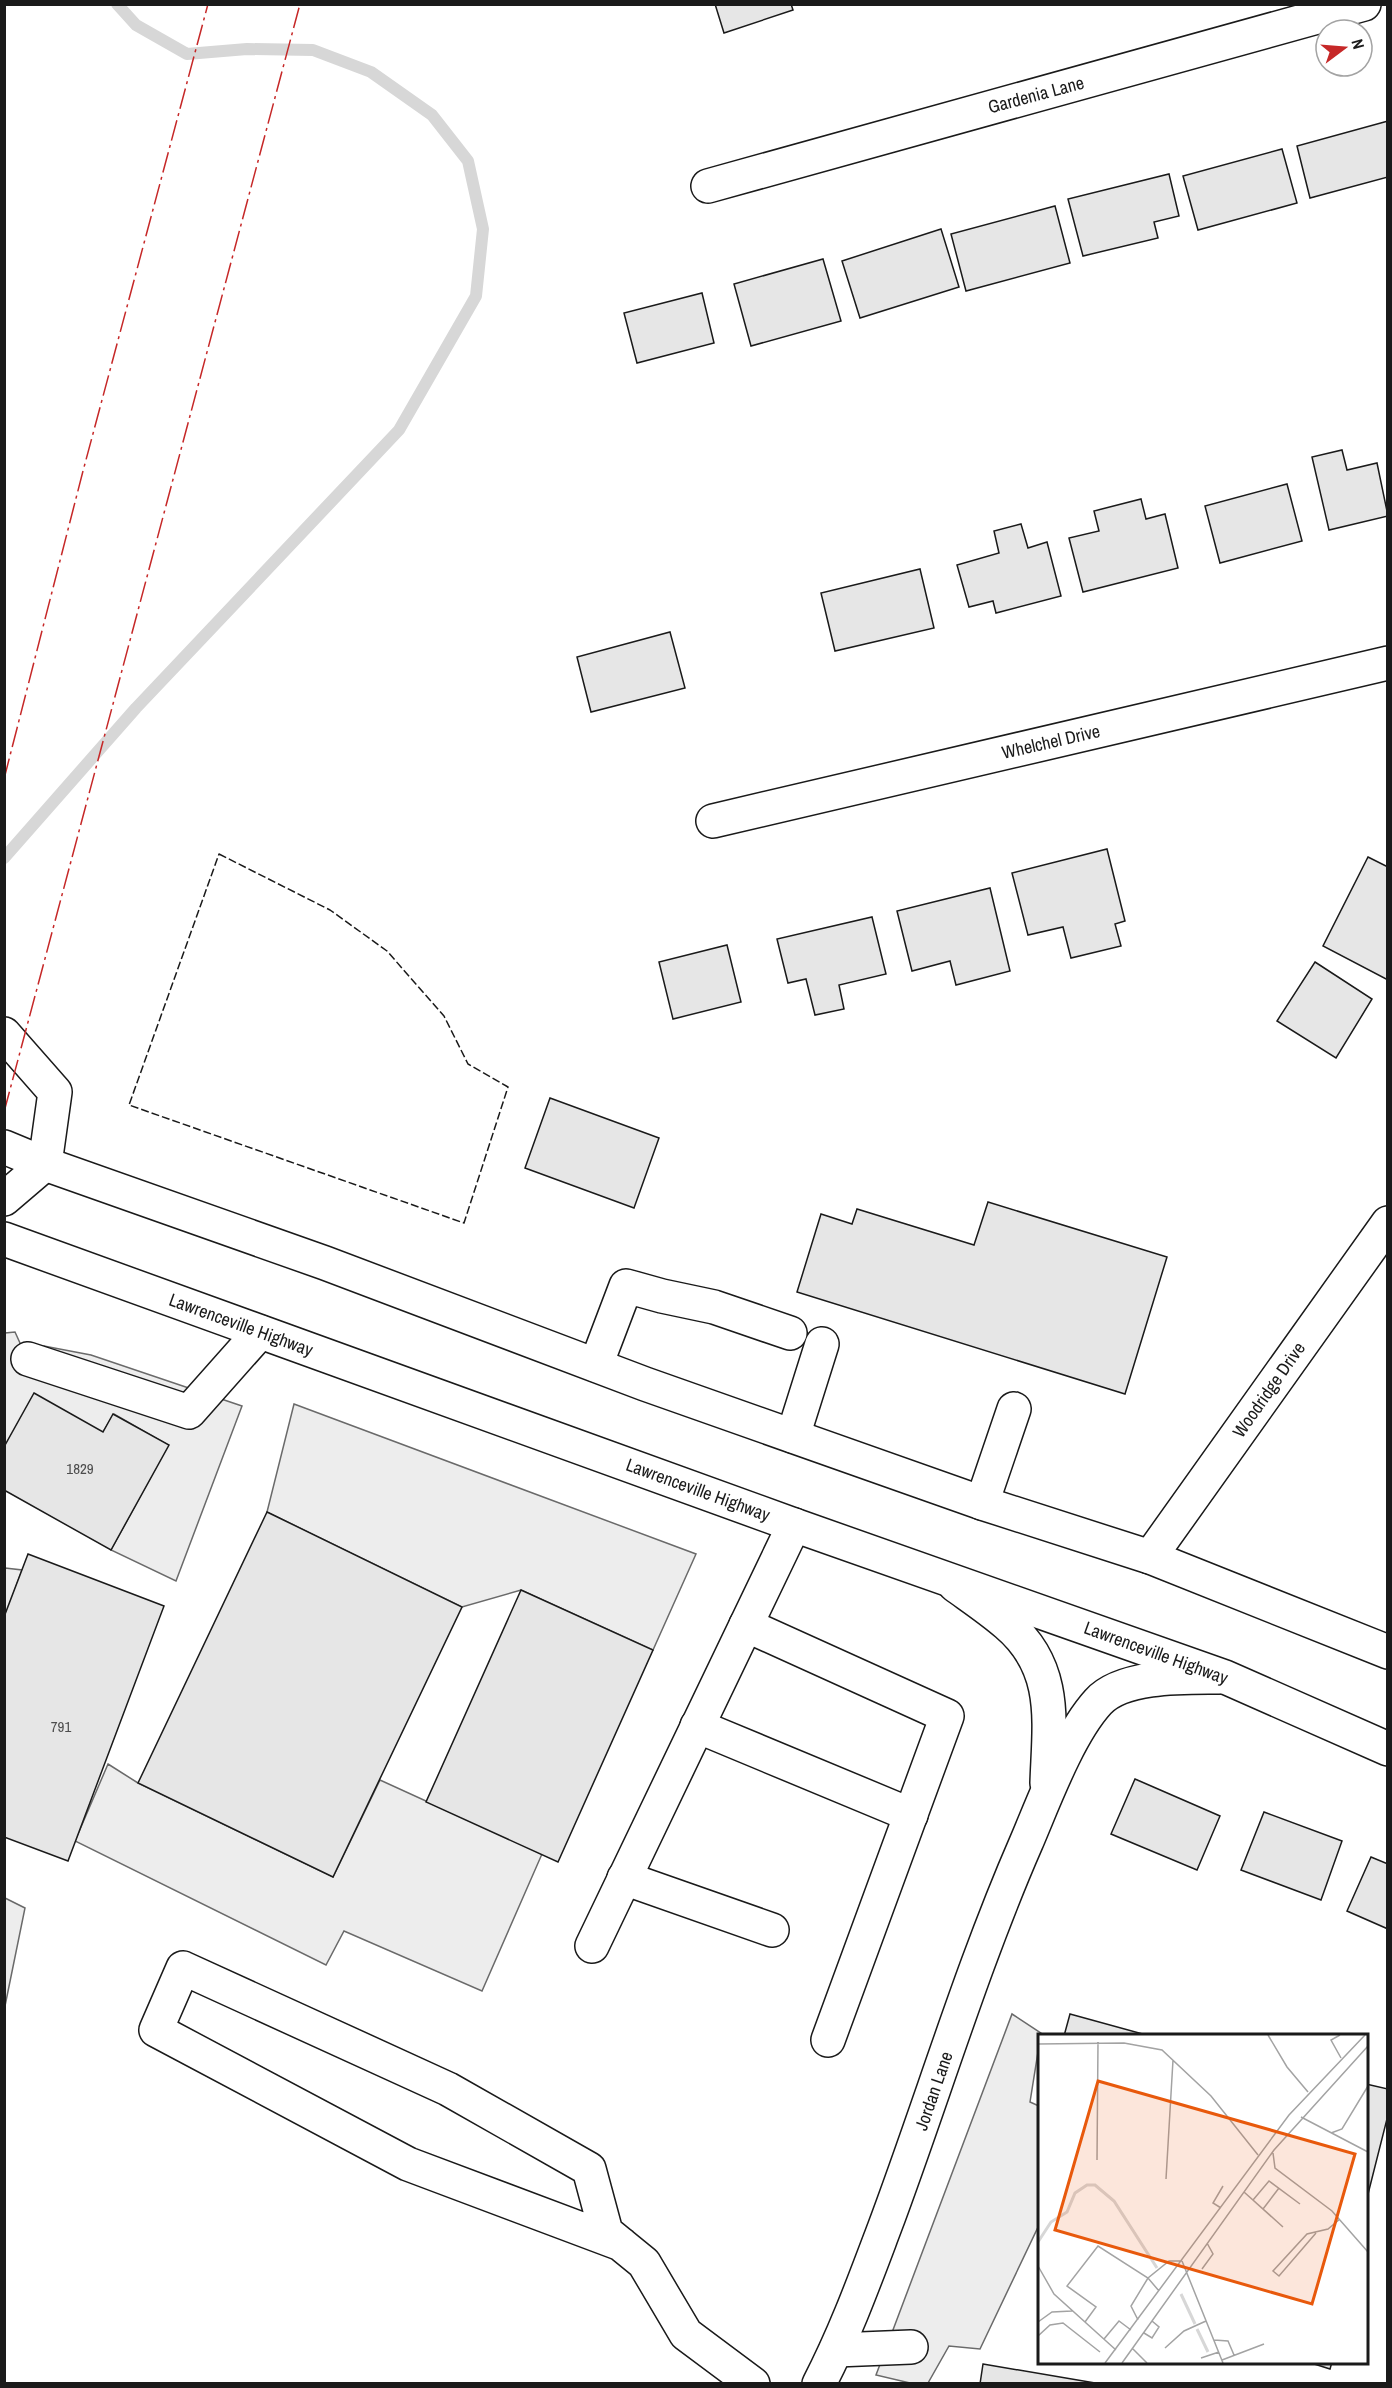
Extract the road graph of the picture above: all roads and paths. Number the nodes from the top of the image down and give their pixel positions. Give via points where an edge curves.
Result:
1 (1364, 4) edge
2 (708, 186) dead end
3 (1388, 663) edge
4 (713, 820) dead end
5 (4, 1034) edge
6 (4, 1147) edge
7 (45, 1164) junction
8 (4, 1199) edge
9 (1388, 1223) edge
10 (4, 1239) edge
11 (260, 1332) junction
12 (790, 1333) dead end
13 (822, 1344) dead end
14 (27, 1359) dead end
15 (596, 1365) junction
16 (1014, 1409) dead end
17 (793, 1436) junction
18 (982, 1503) junction
19 (794, 1525) junction
20 (1150, 1557) junction
21 (948, 1580) junction
22 (746, 1625) junction
23 (1388, 1652) edge
24 (1225, 1677) junction
25 (697, 1726) junction
26 (1388, 1749) edge
27 (1046, 1797) junction
28 (910, 1815) junction
29 (624, 1878) junction
30 (772, 1930) dead end
31 (592, 1946) dead end
32 (828, 2040) dead end
33 (621, 2244) junction
34 (911, 2347) dead end
35 (836, 2350) junction
36 (753, 2384) edge
37 (819, 2384) edge

1 - 2 main road, Gardenia Lane
3 - 4 main road, Whelchel Drive
5 - 7 main road via 55,1092
6 - 7 main road
7 - 8 main road
7 - 15 main road
9 - 20 main road, Woodridge Drive
10 - 11 main road, Lawrenceville Highway
11 - 14 main road via 189,1413
11 - 19 main road, Lawrenceville Highway
12 - 15 main road via 714,1307 626,1286
13 - 17 main road
15 - 17 main road
16 - 18 main road
17 - 18 main road
18 - 20 main road
19 - 21 main road, Lawrenceville Highway
19 - 22 main road
20 - 23 main road
21 - 24 main road, Lawrenceville Highway
21 - 27 main road, Jordan Lane via 1009,1625 1038,1662 1045,1679 1049,1710
22 - 25 main road
22 - 28 main road via 947,1716
24 - 26 main road, Lawrenceville Highway
24 - 27 main road, Jordan Lane via 1149,1679 1099,1700 1079,1729
25 - 28 main road
25 - 29 main road
27 - 35 main road, Jordan Lane via 996,1912 908,2166
28 - 32 main road
29 - 30 main road
29 - 31 main road
33 - 33 main road via 606,2232 589,2169 448,2088 183,1968 156,2030 408,2164
33 - 36 main road via 644,2263 686,2334
34 - 35 main road
35 - 37 main road, Jordan Lane

